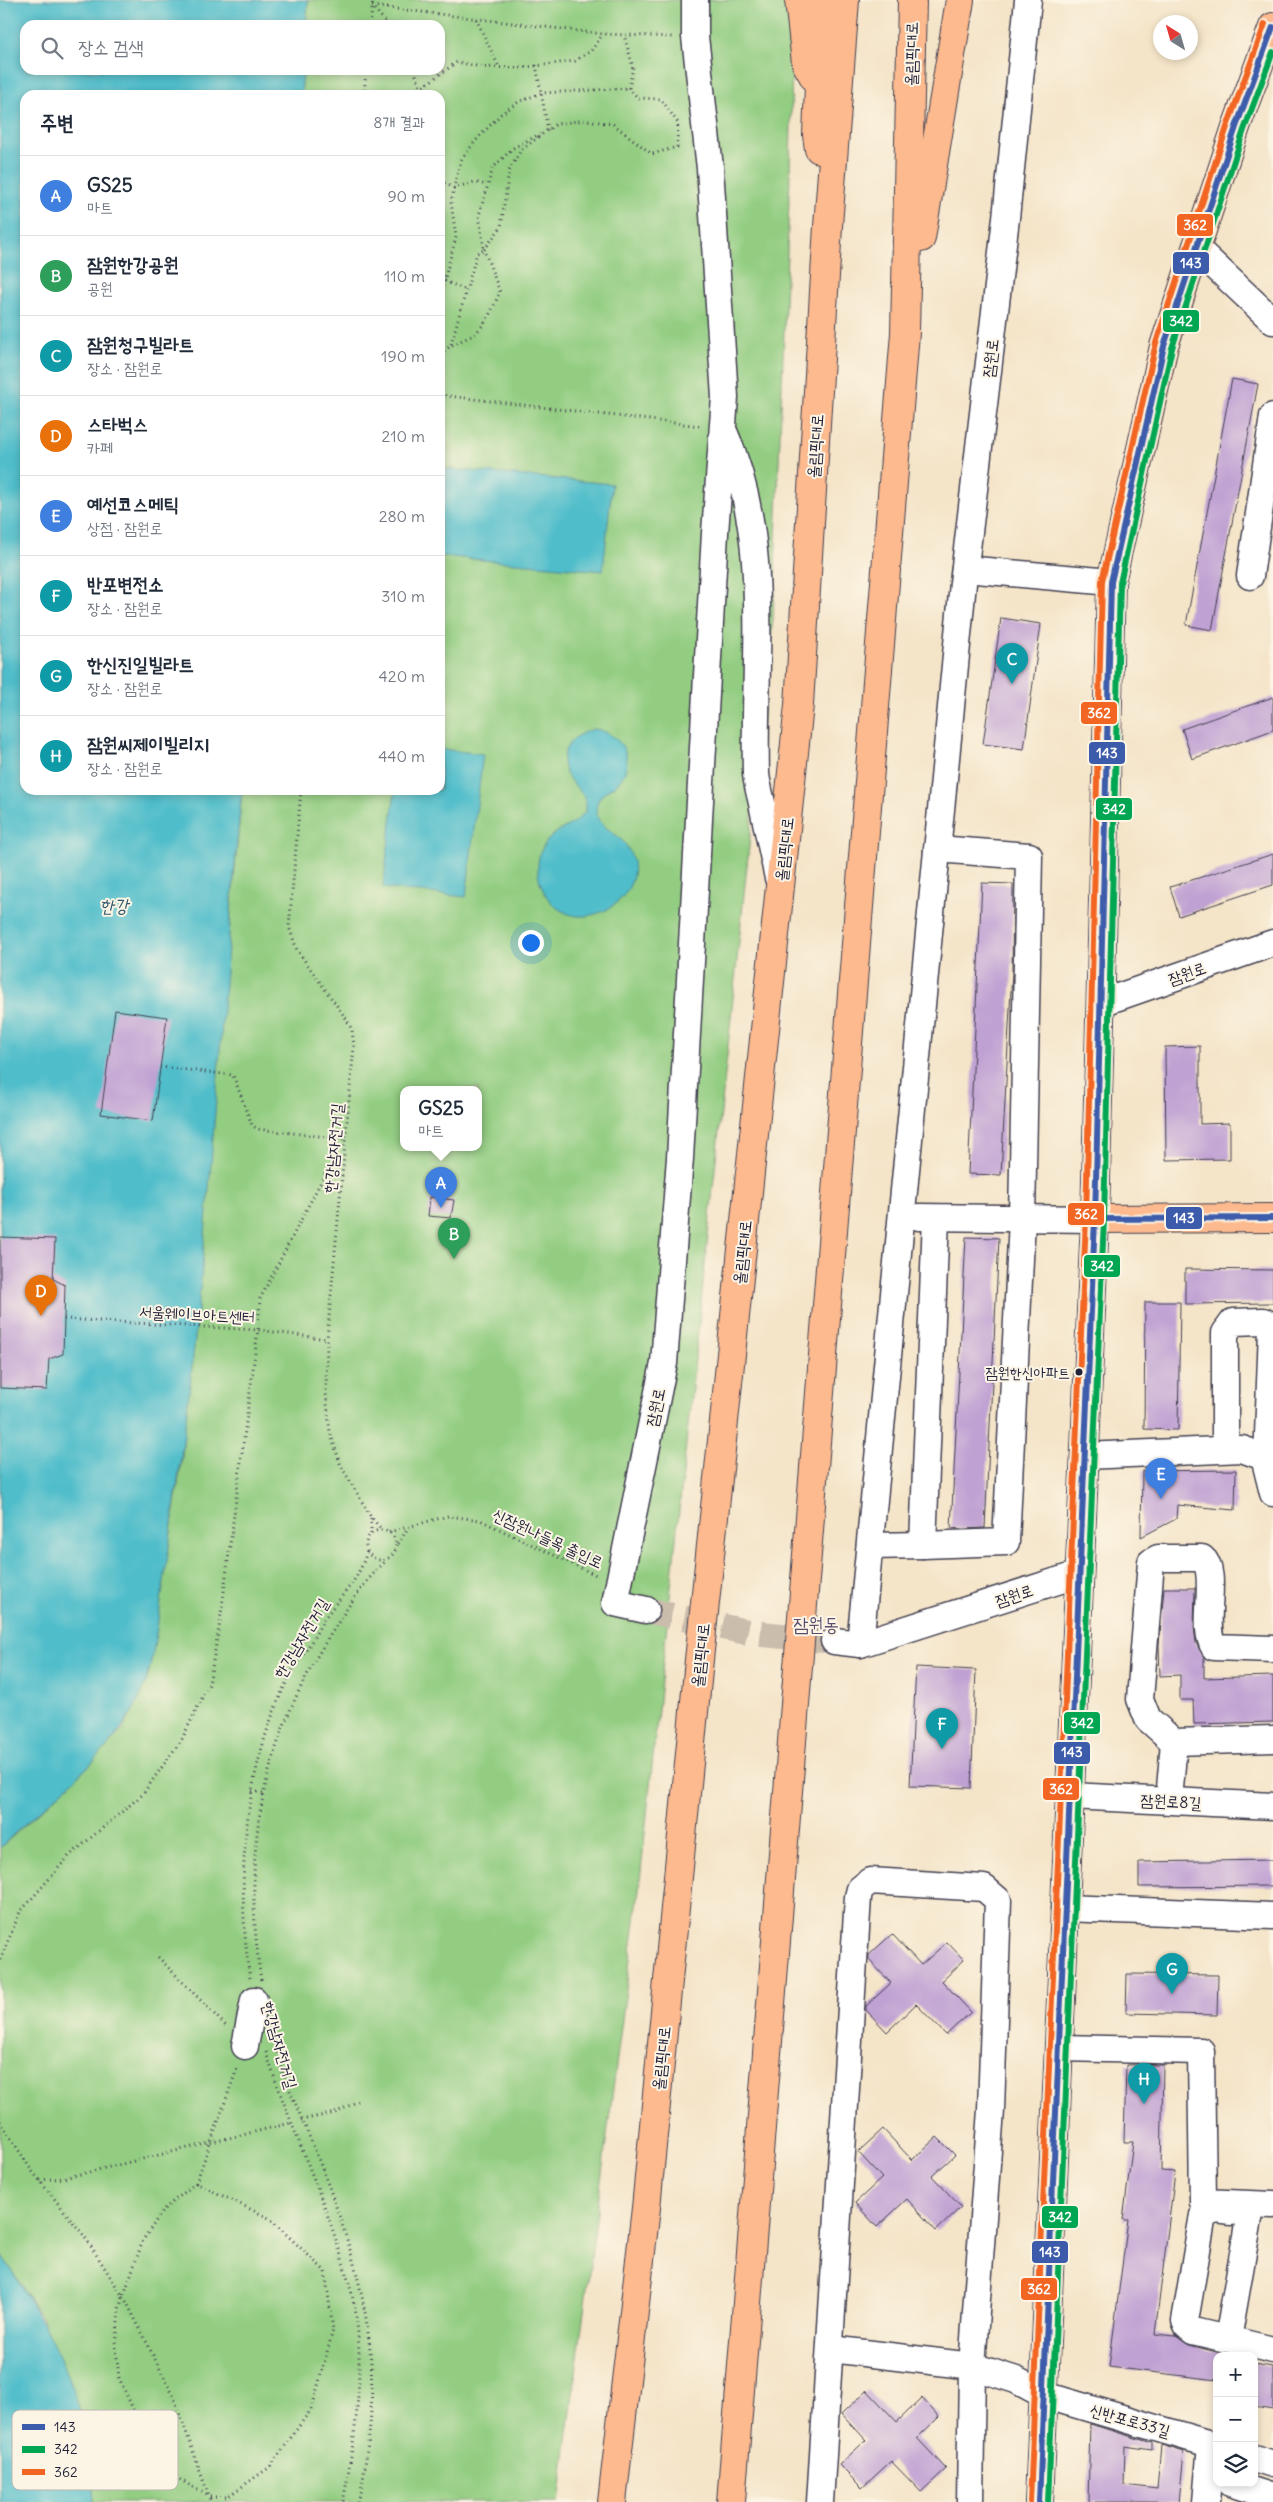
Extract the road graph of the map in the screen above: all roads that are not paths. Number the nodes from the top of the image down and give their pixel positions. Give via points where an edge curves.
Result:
1 (695, 0) edge
2 (799, 0) edge
3 (822, 0) edge
4 (845, 0) edge
5 (912, 0) edge
6 (960, 0) edge
7 (1028, 0) edge
8 (1273, 28) edge
9 (819, 86) junction
10 (828, 226) junction
11 (1196, 248) junction
12 (1273, 321) edge
13 (905, 333) junction
14 (1273, 416) edge
15 (722, 428) junction
16 (1269, 482) edge
17 (1259, 560) edge
18 (965, 569) junction
19 (1111, 582) junction
20 (937, 849) junction
21 (780, 889) junction
22 (1273, 944) edge
23 (1101, 1003) junction
24 (901, 1217) junction
25 (936, 1218) junction
26 (1273, 1218) edge
27 (1022, 1219) junction
28 (1095, 1219) junction
29 (1225, 1449) junction
30 (1085, 1456) junction
31 (1267, 1461) junction
32 (1273, 1493) edge
33 (923, 1545) junction
34 (870, 1546) junction
35 (1080, 1574) junction
36 (646, 1610) tunnel mouth
37 (834, 1641) tunnel mouth
38 (860, 1644) junction
39 (1273, 1648) edge
40 (1273, 1739) edge
41 (1174, 1742) junction
42 (1070, 1796) junction
43 (1169, 1800) junction
44 (1273, 1806) edge
45 (1064, 1908) junction
46 (1273, 1916) edge
47 (258, 1995) road end
48 (255, 2047) road end
49 (1059, 2048) junction
50 (1265, 2211) edge
51 (1228, 2339) junction
52 (831, 2349) junction
53 (1273, 2350) edge
54 (972, 2366) junction
55 (1044, 2395) junction
56 (1213, 2445) edge
57 (1258, 2459) edge
58 (1273, 2464) edge
59 (1214, 2487) edge
60 (1241, 2487) edge
61 (1273, 2497) edge
62 (612, 2502) edge
63 (731, 2502) edge
64 (820, 2502) edge
65 (970, 2502) edge
66 (1039, 2502) edge
67 (1206, 2502) edge

1 - 15 street, 잠원로 via 695,37 710,168 725,398
2 - 9 main road via 806,63
3 - 9 main road
4 - 10 main road, 올림픽대로
5 - 13 main road, 올림픽대로
6 - 13 main road
7 - 18 street, 잠원로
8 - 11 main road
9 - 10 main road via 817,135
10 - 21 main road, 올림픽대로 via 799,705
11 - 12 street
11 - 19 main road via 1164,346
13 - 63 main road, 올림픽대로
14 - 16 street
15 - 21 street via 736,458 746,498 755,571 758,672 756,776
15 - 36 street, 잠원로 via 664,1363 615,1603
16 - 17 street
18 - 19 street
18 - 20 street, 잠원로
19 - 23 main road
20 - 24 street, 잠원로
20 - 27 street via 1029,856
21 - 62 main road, 올림픽대로 via 698,1670 646,2208
22 - 23 street, 잠원로
23 - 28 main road
24 - 25 street
24 - 34 street, 잠원로
25 - 27 street
25 - 33 street
26 - 28 main road
27 - 28 street
27 - 33 street via 1006,1542
28 - 30 main road
29 - 30 street
29 - 31 street via 1242,1449
29 - 31 street via 1224,1333 1233,1322 1264,1321 1272,1330
30 - 35 main road
31 - 32 street
33 - 34 street
34 - 38 street, 잠원로
35 - 38 street, 잠원로
35 - 42 main road
37 - 38 street, 잠원로
39 - 41 street via 1214,1647 1209,1637 1209,1568 1202,1558 1158,1558 1151,1562 1140,1699 1148,1719
40 - 41 street
41 - 43 street
42 - 43 street, 잠원로8길
42 - 45 main road
43 - 44 street, 잠원로8길
45 - 46 street
45 - 49 main road
47 - 48 street
49 - 50 street via 1201,2051 1203,2202
49 - 55 main road
50 - 51 street
50 - 51 street via 1216,2210 1203,2215 1185,2321 1193,2331
51 - 53 street
52 - 54 street, 신반포로33길
52 - 54 street via 860,1889 870,1881 984,1888 998,1900 992,2110
52 - 64 street
54 - 55 street, 신반포로33길 via 1016,2380
54 - 65 street
55 - 56 street, 신반포로33길
55 - 66 main road
57 - 58 street
59 - 67 street
60 - 61 street

